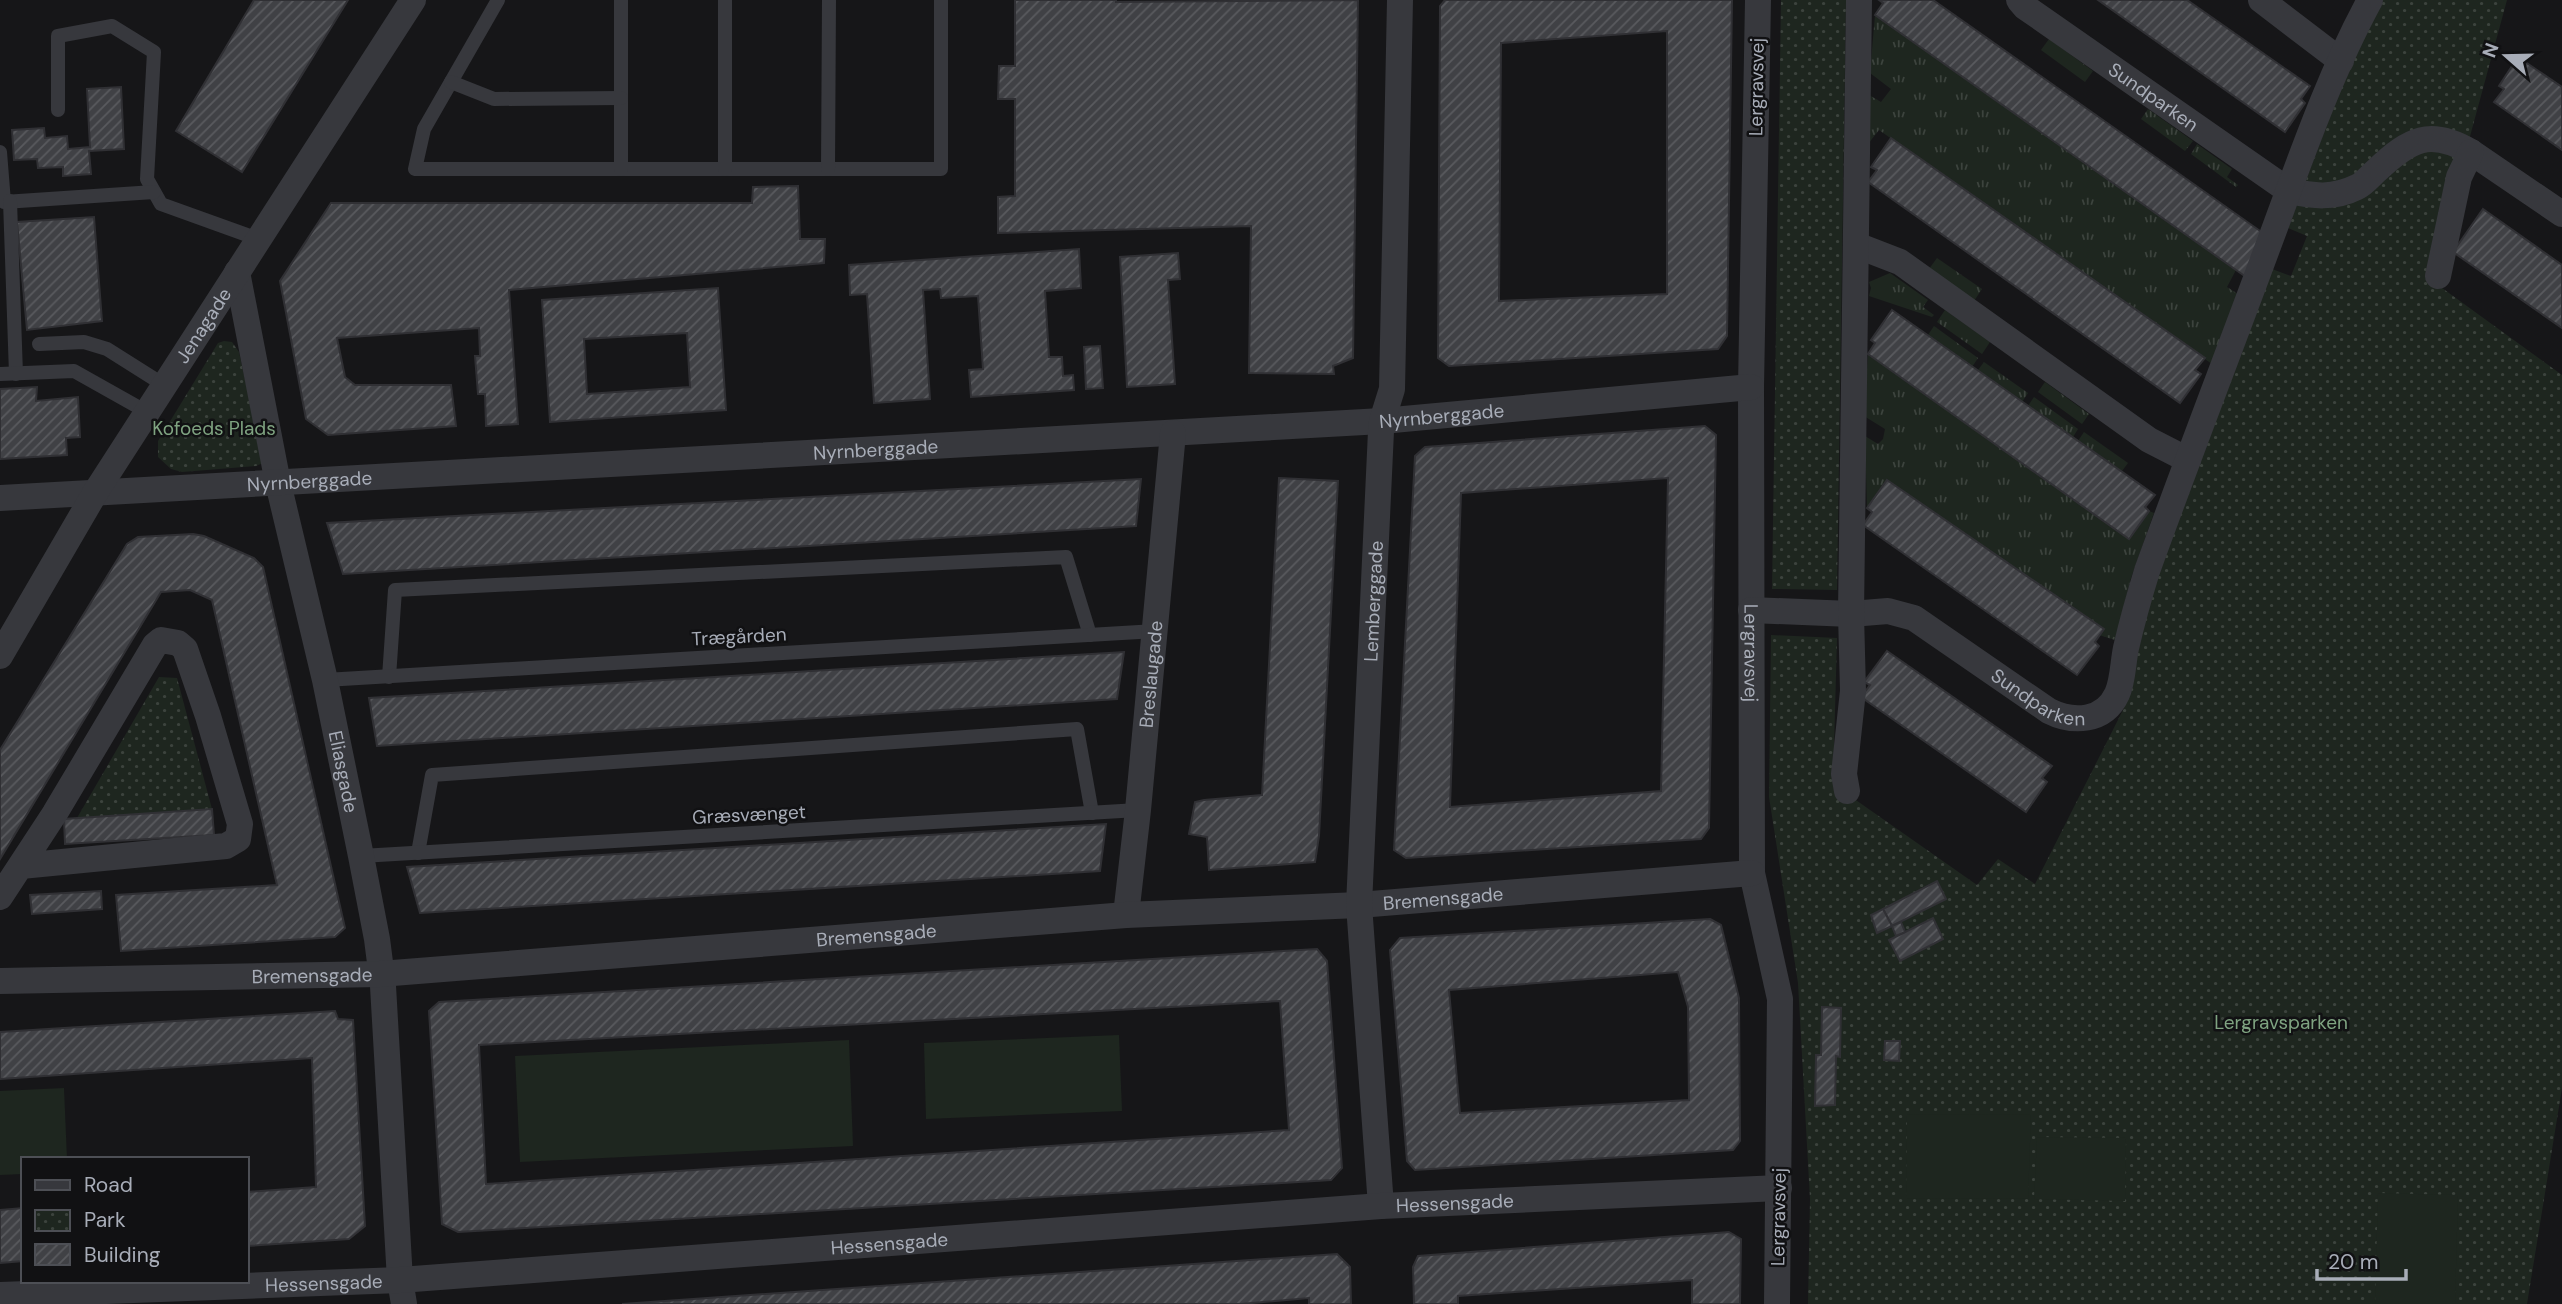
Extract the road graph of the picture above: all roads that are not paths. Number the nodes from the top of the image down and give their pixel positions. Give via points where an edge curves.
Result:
1 (413, 0) edge
2 (498, 0) edge
3 (621, 0) edge
4 (725, 0) edge
5 (829, 0) edge
6 (941, 0) edge
7 (1400, 0) edge
8 (1758, 0) edge
9 (1859, 0) edge
10 (2019, 0) edge
11 (2261, 0) edge
12 (2370, 0) edge
13 (2341, 61) junction
14 (451, 82) junction
15 (621, 98) junction
16 (58, 110) dead end
17 (0, 152) edge
18 (2471, 152) junction
19 (621, 169) junction
20 (725, 169) junction
21 (828, 169) junction
22 (2289, 191) junction
23 (154, 192) junction
24 (10, 201) junction
25 (2562, 214) edge
26 (258, 239) junction
27 (1856, 244) junction
28 (237, 272) junction
29 (2438, 276) dead end
30 (39, 344) dead end
31 (0, 374) edge
32 (16, 374) junction
33 (164, 385) junction
34 (1751, 387) junction
35 (147, 412) junction
36 (1382, 421) junction
37 (1174, 433) junction
38 (2188, 460) junction
39 (278, 483) junction
40 (95, 493) junction
41 (0, 498) edge
42 (1751, 610) junction
43 (1851, 614) junction
44 (1156, 631) junction
45 (1090, 635) junction
46 (0, 656) edge
47 (389, 677) junction
48 (326, 680) junction
49 (1847, 791) dead end
50 (1138, 810) junction
51 (1092, 813) junction
52 (418, 852) junction
53 (361, 856) junction
54 (21, 866) junction
55 (1752, 873) junction
56 (0, 897) edge
57 (1359, 905) junction
58 (1126, 915) junction
59 (380, 974) junction
60 (0, 981) edge
61 (1779, 1188) junction
62 (1381, 1206) junction
63 (402, 1292) edge
64 (0, 1295) edge
65 (1777, 1304) edge

1 - 26 street, Jenagade
2 - 14 lane
3 - 15 lane
4 - 20 lane
5 - 21 lane
6 - 21 lane via 942,169
7 - 36 street, Lemberggade via 1392,389
8 - 34 street, Lergravsvej
9 - 27 street
10 - 22 street, Sundparken
11 - 13 street
12 - 13 street, Sundparken
13 - 22 street, Sundparken
14 - 15 lane via 494,99
14 - 19 lane via 424,129 415,169
15 - 19 lane
16 - 23 lane via 58,36 112,26 154,52 147,179
17 - 24 lane via 4,202
18 - 22 street, Sundparken via 2437,138 2417,140 2399,149 2358,187 2324,198
18 - 25 street, Sundparken
18 - 29 street via 2459,177
19 - 20 lane
20 - 21 lane
22 - 38 street, Sundparken
23 - 24 lane
23 - 26 lane via 161,204
24 - 32 lane
26 - 28 street, Jenagade
27 - 38 street via 1899,262 2149,440
27 - 43 street
28 - 33 street, Jenagade
28 - 39 street, Eliasgade
30 - 33 lane via 85,342 107,349
31 - 32 lane
32 - 35 lane via 74,371
33 - 35 street, Jenagade
34 - 36 street, Nyrnberggade
34 - 42 street, Lergravsvej
35 - 40 street, Jenagade
36 - 37 street, Nyrnberggade
36 - 57 street, Lemberggade
37 - 39 street, Nyrnberggade
37 - 44 street, Breslaugade
38 - 43 street, Sundparken via 2137,600 2117,694 2106,709 2091,718 2062,718 2049,711 1914,618 1888,611
39 - 40 street, Nyrnberggade
39 - 48 street, Eliasgade
40 - 41 street, Nyrnberggade
40 - 46 street, Jenagade
42 - 43 street, Sundparken
42 - 55 street, Lergravsvej
43 - 49 street via 1853,691 1844,775
44 - 45 lane, Trægården
44 - 50 street, Breslaugade
45 - 47 lane, Trægården
45 - 47 lane via 1066,557 395,590
47 - 48 lane, Trægården
48 - 53 street, Eliasgade
50 - 51 lane, Græsvænget
50 - 58 street, Breslaugade
51 - 52 lane, Græsvænget
51 - 52 lane via 1077,729 432,775
52 - 53 lane, Græsvænget
53 - 59 street, Eliasgade
54 - 54 street via 226,846 238,839 240,824 208,716 185,649 178,643 161,640 155,645
54 - 56 street
55 - 57 street, Bremensgade
55 - 61 street, Lergravsvej via 1780,999
57 - 58 street, Bremensgade
57 - 62 street, Lemberggade
58 - 59 street, Bremensgade
59 - 60 street, Bremensgade
59 - 63 street, Eliasgade
61 - 62 street, Hessensgade
61 - 65 street, Lergravsvej
62 - 63 street, Hessensgade
63 - 64 street, Hessensgade

